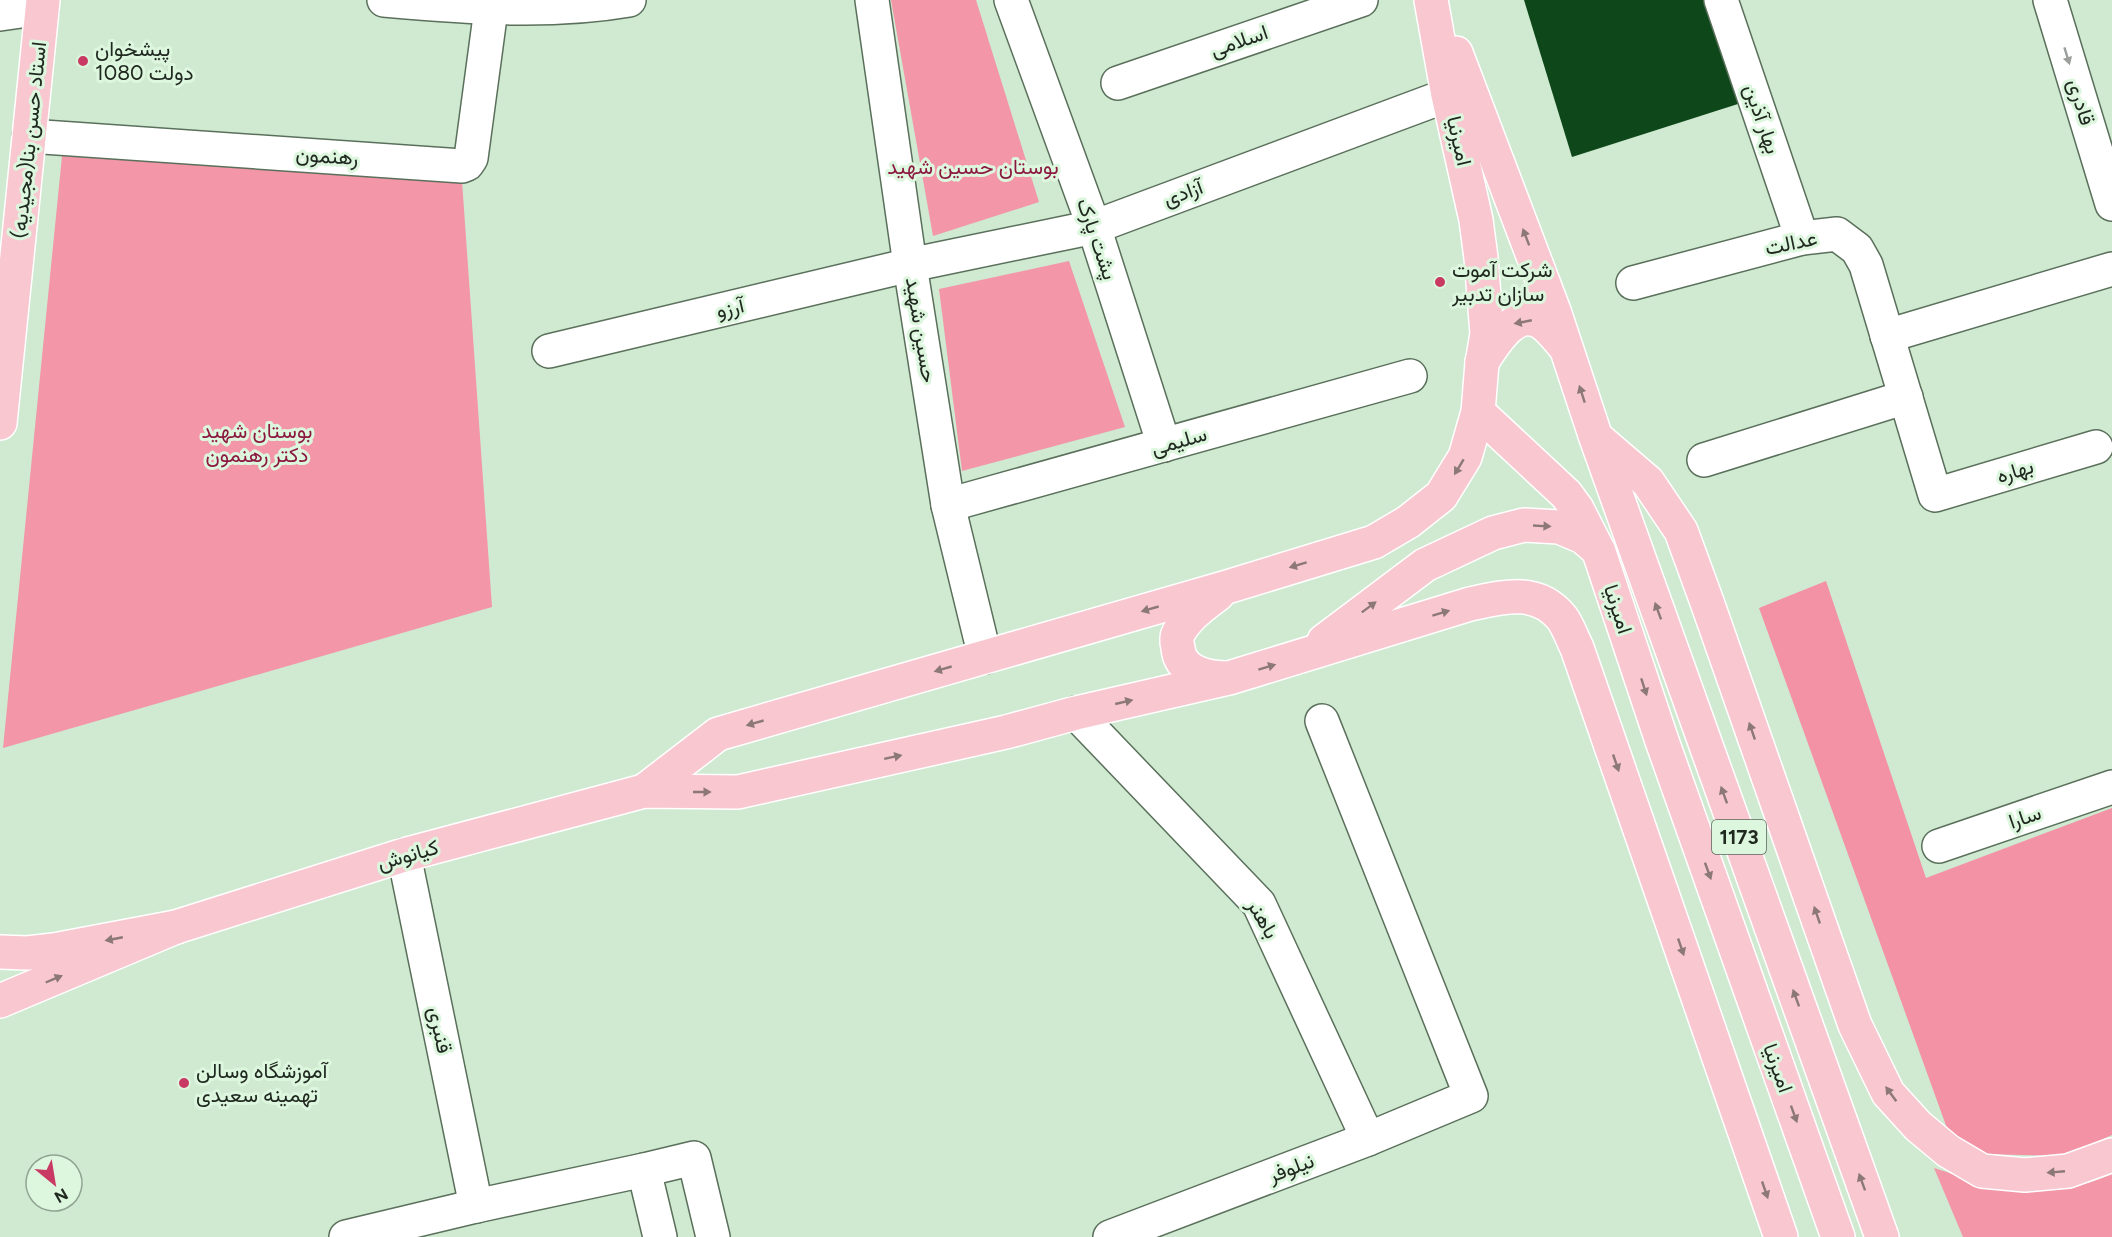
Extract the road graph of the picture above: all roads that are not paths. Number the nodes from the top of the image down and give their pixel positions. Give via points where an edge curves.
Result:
1 (384, 0) edge
2 (629, 0) edge
3 (872, 0) edge
4 (1011, 0) edge
5 (1361, 0) edge
6 (1434, 0) edge
7 (1721, 0) edge
8 (2050, 0) edge
9 (43, 4) edge
10 (491, 9) junction
11 (0, 14) edge
12 (1118, 83) dead end
13 (1448, 95) junction
14 (29, 136) junction
15 (2112, 204) edge
16 (1094, 227) junction
17 (1802, 238) junction
18 (910, 265) junction
19 (2112, 268) edge
20 (1633, 283) dead end
21 (1887, 336) junction
22 (549, 351) dead end
23 (1568, 351) junction
24 (1482, 363) junction
25 (1410, 376) dead end
26 (1906, 397) junction
27 (1478, 412) junction
28 (0, 423) edge
29 (1596, 438) junction
30 (1164, 445) junction
31 (2096, 447) dead end
32 (1704, 460) dead end
33 (1935, 495) joint
34 (948, 506) junction
35 (1599, 552) junction
36 (1227, 587) junction
37 (1305, 655) junction
38 (985, 657) junction
39 (1229, 678) junction
40 (1076, 713) junction
41 (1322, 721) dead end
42 (2112, 787) edge
43 (644, 792) junction
44 (1939, 846) dead end
45 (404, 855) junction
46 (176, 927) junction
47 (0, 952) edge
48 (0, 1001) edge
49 (1368, 1138) junction
50 (2112, 1155) edge
51 (644, 1170) junction
52 (476, 1206) junction
53 (434, 1228) edge
54 (346, 1237) edge
55 (660, 1237) edge
56 (713, 1237) edge
57 (1110, 1237) edge
58 (1781, 1237) edge
59 (1838, 1237) edge
60 (1882, 1237) edge

1 - 10 street
2 - 10 street via 594,6
3 - 18 street, حسین شهید
4 - 16 street, پشت پارک
5 - 12 street, اسلامی
6 - 13 main road, امیرنیا / 1173
23 -> 6 main road, امیرنیا / 1173
7 - 17 street, بهار آذین
8 -> 15 street, قادری
9 - 11 street
9 - 14 main road, استاد حسن بنا(مجیدیه)
10 - 14 street, رهنمون via 471,158 462,166
13 - 16 street, آزادی
13 - 24 main road, امیرنیا / 1173 via 1481,258 1486,334
14 - 28 main road, استاد حسن بنا(مجیدیه)
16 - 18 street, آزادی
16 - 30 street, پشت پارک
17 - 20 street, عدالت
17 - 21 street, عدالت via 1837,234 1857,249 1866,265
18 - 22 street, آرزو
18 - 34 street, حسین شهید
19 - 21 street
21 - 26 street, عدالت
23 -> 24 main road via 1539,321 1525,319 1511,325 1498,338
29 -> 23 main road, امیرنیا / 1173
24 - 27 main road, امیرنیا
25 - 30 street, سلیمی
26 - 32 street
26 - 33 street, عدالت
27 - 35 main road, امیرنیا / 1173 via 1566,494
27 -> 36 main road via 1465,457 1441,496 1408,522 1374,542
50 -> 29 main road via 2068,1171 2025,1175 1982,1170 1948,1151 1888,1093 1855,1025 1681,531 1648,482
60 -> 29 main road, امیرنیا / 1173
30 - 34 street, سلیمی
31 - 33 street, بهاره
34 - 38 street, حسین شهید
37 -> 35 main road via 1425,565 1493,533 1524,525 1559,527 1583,537
35 -> 59 main road, امیرنیا / 1173
36 -> 38 main road
36 - 39 main road via 1190,617 1177,636 1178,654 1186,667 1204,676
39 -> 37 main road
37 -> 58 main road via 1508,596 1540,600 1562,618 1577,648
38 -> 43 main road via 718,734
40 -> 39 main road
43 -> 40 main road via 738,792
40 - 49 street, باهنر via 1259,904
41 - 49 street, نیلوفر via 1471,1096
42 - 44 street, سارا
43 - 45 main road, کیانوش
45 - 46 main road, کیانوش
45 - 52 street, قنبری
46 -> 47 main road, کیانوش via 54,950
48 -> 46 main road, کیانوش
49 - 57 street, نیلوفر
51 - 52 street
51 - 55 street
51 - 56 street via 694,1158
52 - 53 street
53 - 54 street

